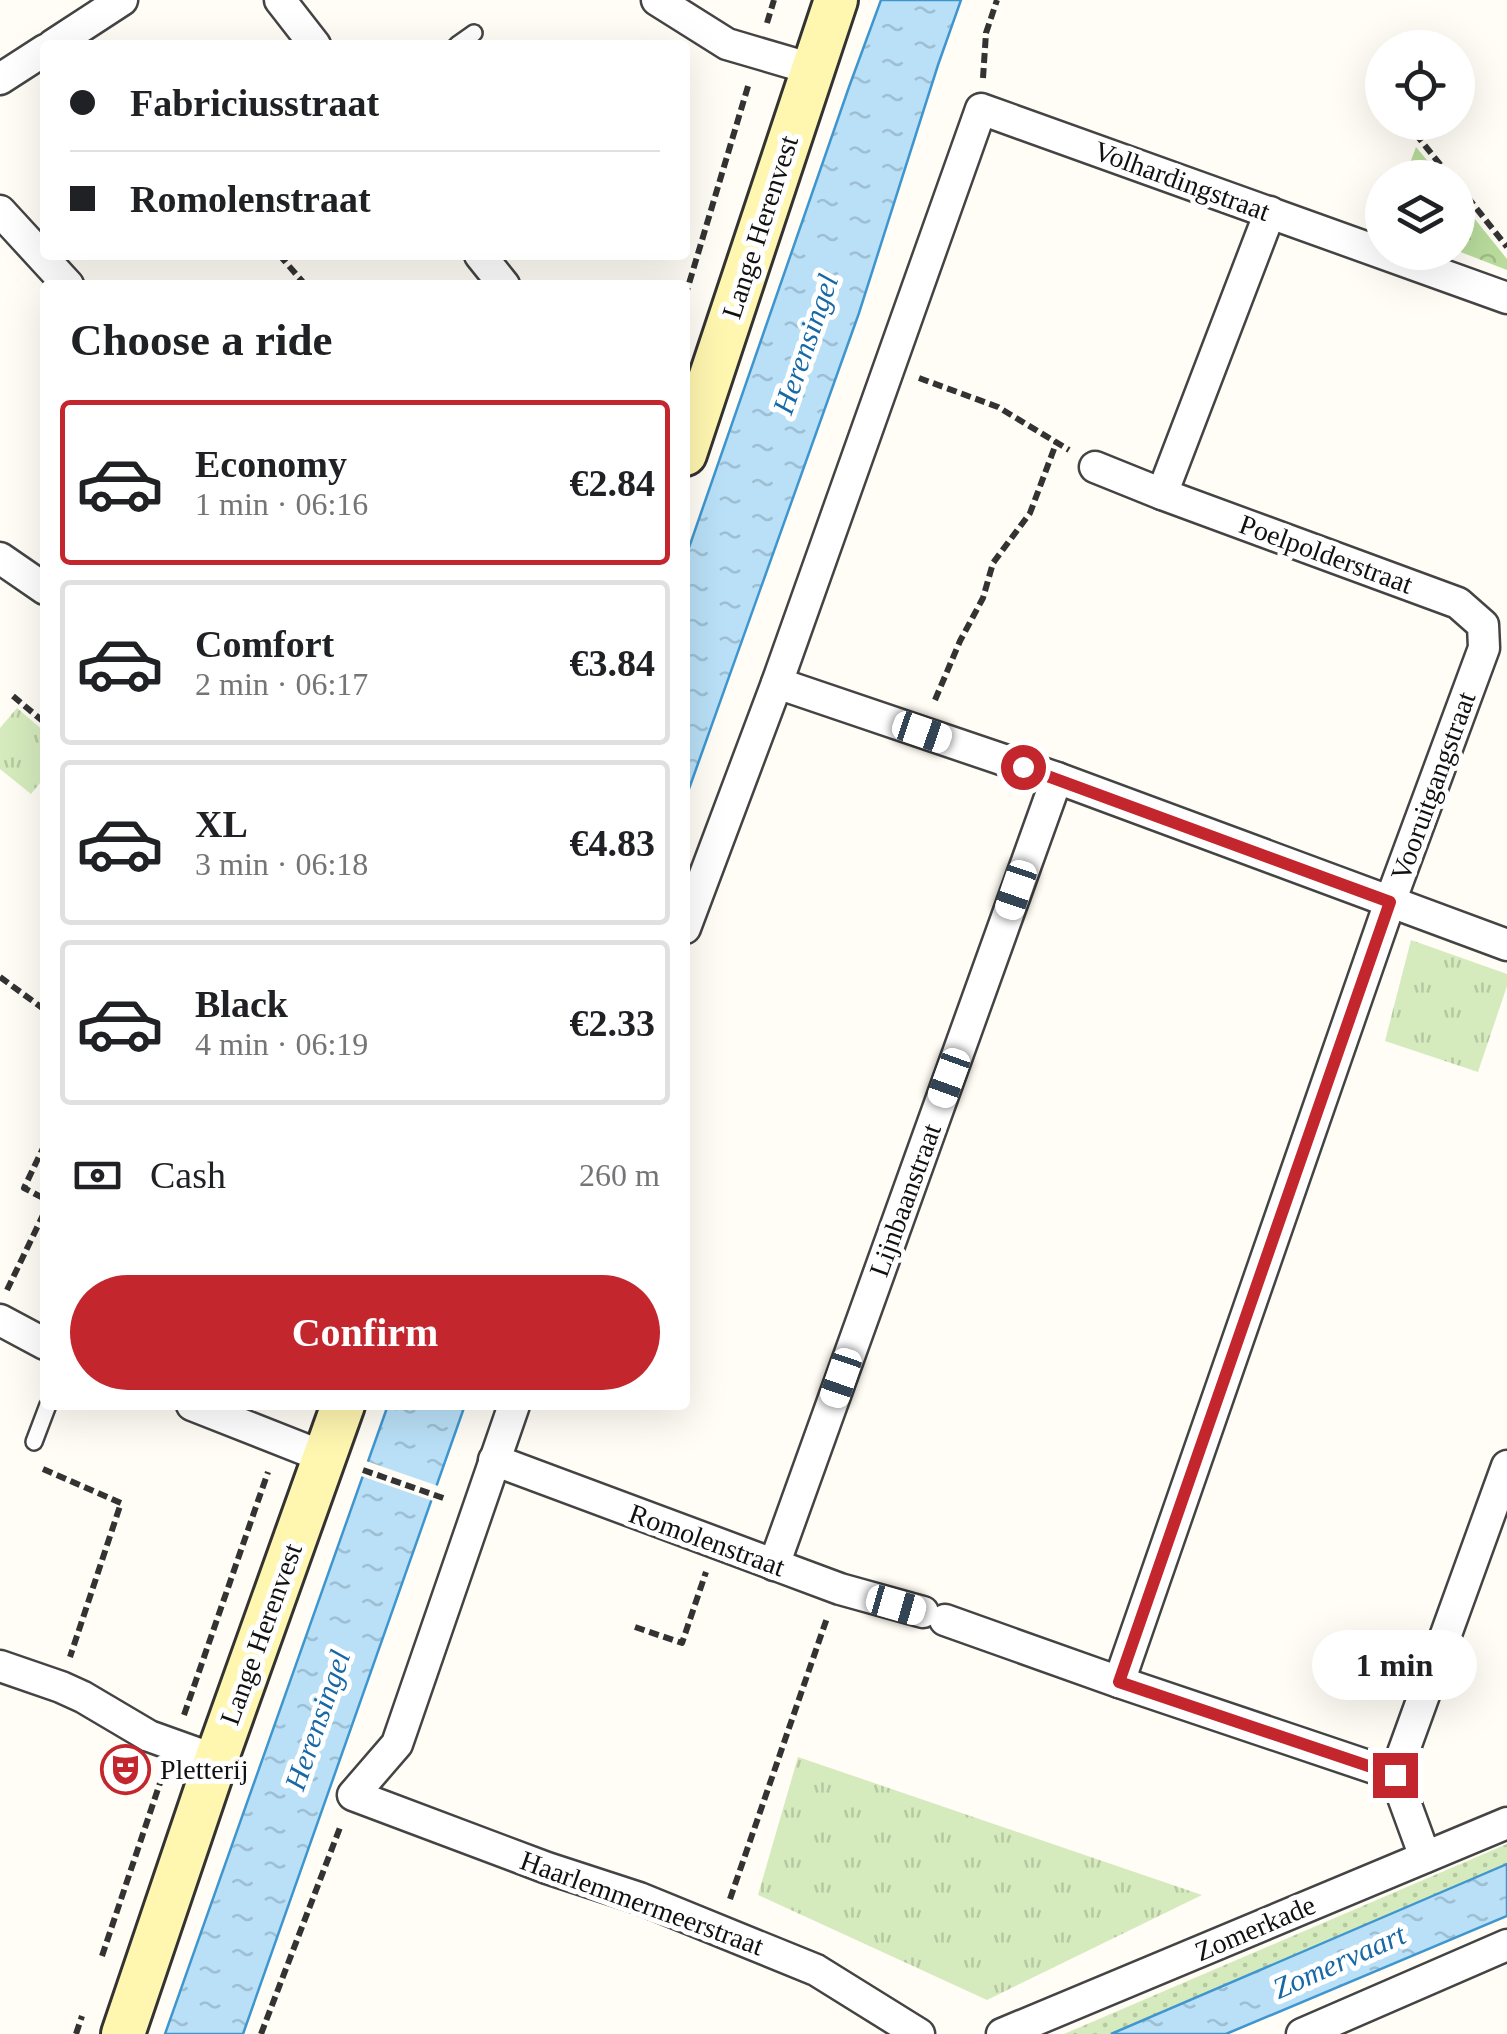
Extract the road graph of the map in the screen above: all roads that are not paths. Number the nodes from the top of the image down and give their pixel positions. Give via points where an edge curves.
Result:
1 (122, 0) edge
2 (280, 0) edge
3 (657, 0) edge
4 (836, 0) edge
5 (474, 32) dead end
6 (61, 40) edge
7 (311, 40) edge
8 (464, 40) edge
9 (40, 53) edge
10 (812, 68) junction
11 (0, 79) edge
12 (0, 211) edge
13 (1270, 212) junction
14 (40, 255) edge
15 (45, 260) edge
16 (484, 260) edge
17 (63, 280) edge
18 (500, 280) edge
19 (1507, 298) edge
20 (690, 439) edge
21 (1095, 467) road end
22 (1162, 494) junction
23 (0, 558) edge
24 (40, 586) edge
25 (1484, 625) joint
26 (777, 683) junction
27 (1057, 778) junction
28 (1390, 902) junction
29 (690, 915) edge
30 (1507, 945) edge
31 (0, 1320) edge
32 (40, 1341) edge
33 (46, 1410) edge
34 (205, 1410) edge
35 (343, 1410) edge
36 (512, 1410) edge
37 (34, 1442) road end
38 (494, 1460) junction
39 (341, 1462) junction
40 (1507, 1466) edge
41 (774, 1565) junction
42 (0, 1666) edge
43 (1119, 1682) junction
44 (216, 1760) junction
45 (1395, 1775) junction
46 (1507, 1823) edge
47 (1425, 1857) junction
48 (1507, 1945) edge
49 (122, 2034) edge
50 (919, 2034) edge
51 (1002, 2034) edge
52 (1302, 2034) edge

1 - 6 street
2 - 7 street
3 - 10 street via 728,44
4 - 10 main road, Lange Herenvest
5 - 8 lane
9 - 11 street
10 - 20 main road, Lange Herenvest
12 - 14 street
13 - 19 street, Volhardingstraat
13 - 22 street
13 - 26 street, Volhardingstraat via 981,109
15 - 17 street
16 - 18 street
21 - 22 street, Poelpolderstraat
22 - 25 street, Poelpolderstraat via 1458,603
23 - 24 street
25 - 28 street, Vooruitgangstraat via 1484,648
26 - 27 street
26 - 29 street
27 - 28 street
27 - 41 street, Lijnbaanstraat
28 - 30 street
28 - 43 street, Vooruitgangstraat
31 - 32 street
33 - 37 lane
34 - 39 street
35 - 39 main road, Lange Herenvest
36 - 38 street
38 - 41 street, Romolenstraat
38 - 50 street, Haarlemmermeerstraat via 397,1744 353,1795 816,1970
39 - 44 main road, Lange Herenvest
40 - 45 street
41 - 43 street, Romolenstraat
42 - 44 street via 60,1687 148,1736
43 - 45 street, Romolenstraat
44 - 49 main road, Lange Herenvest
45 - 47 street
46 - 47 street, Zomerkade
47 - 51 street, Zomerkade
48 - 52 street

